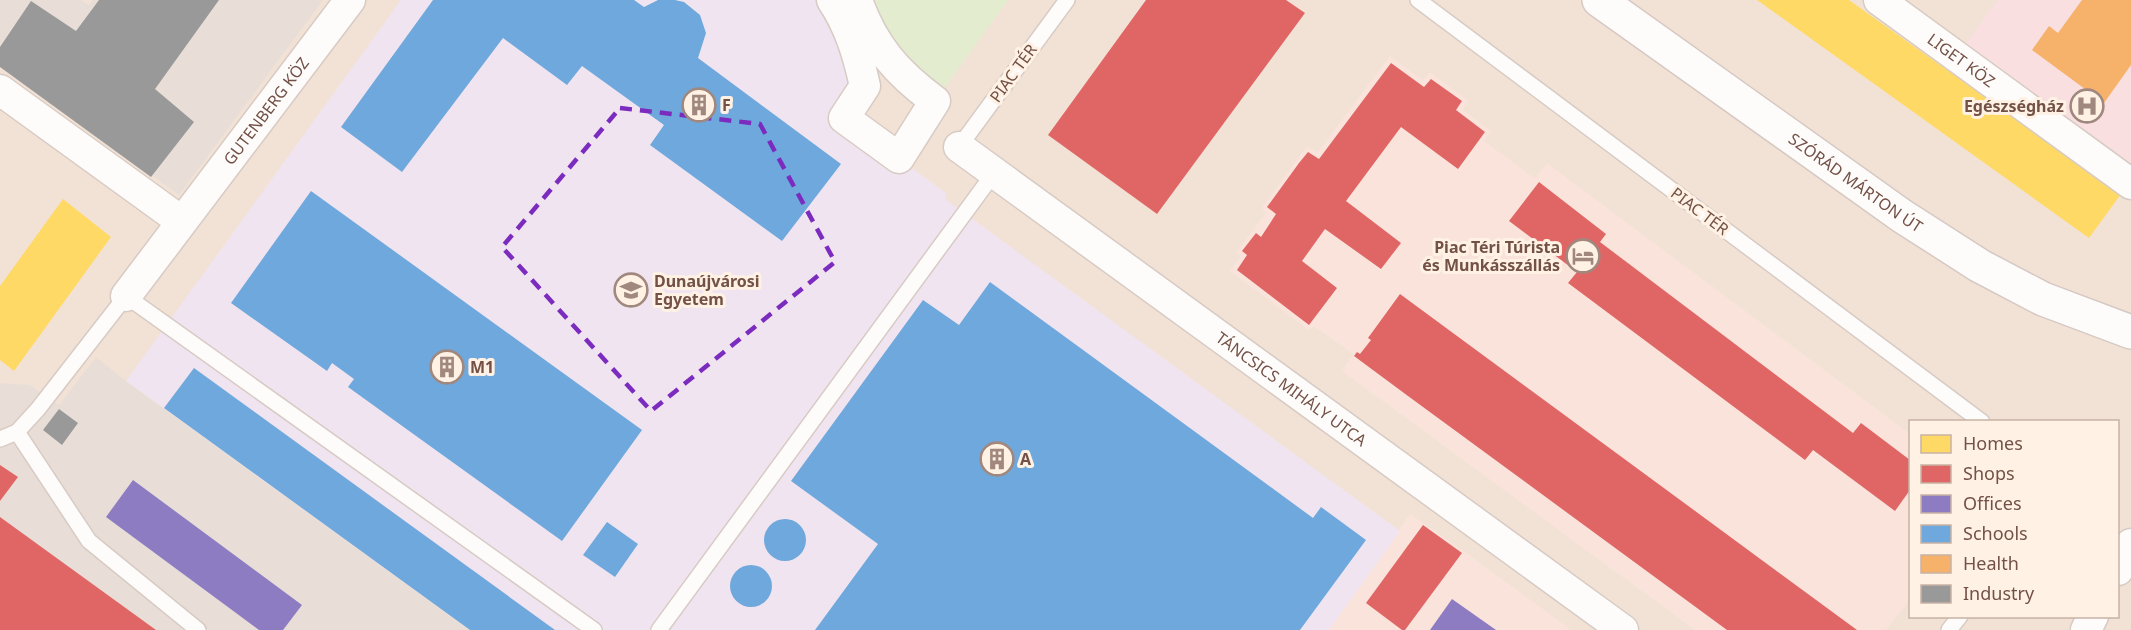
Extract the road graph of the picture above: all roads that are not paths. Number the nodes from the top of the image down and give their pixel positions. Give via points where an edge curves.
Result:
1 (350, 0) edge
2 (832, 0) edge
3 (857, 0) edge
4 (1067, 0) edge
5 (1418, 0) edge
6 (1599, 0) edge
7 (1879, 0) edge
8 (0, 90) edge
9 (959, 147) joint
10 (994, 173) junction
11 (2131, 184) edge
12 (181, 222) junction
13 (126, 296) junction
14 (2131, 332) edge
15 (1979, 420) edge
16 (17, 432) junction
17 (0, 439) edge
18 (2131, 544) edge
19 (2119, 568) edge
20 (1958, 618) edge
21 (198, 630) edge
22 (594, 630) edge
23 (659, 630) edge
24 (1623, 630) edge
25 (1949, 630) edge

1 - 12 street, GUTENBERG KÖZ
2 - 3 street via 856,48 866,86 844,118 899,158 935,101 907,80 881,49
4 - 9 lane, PIAC TÉR
5 - 15 lane, PIAC TÉR
6 - 14 street, SZÓRÁD MÁRTON ÚT via 1902,216 1980,266 2043,299
7 - 11 street, LIGET KÖZ
8 - 12 street
9 - 10 street, TÁNCSICS MIHÁLY UTCA
10 - 23 lane
10 - 24 street, TÁNCSICS MIHÁLY UTCA
12 - 13 street, GUTENBERG KÖZ
13 - 16 lane, GUTENBERG KÖZ
13 - 22 lane
16 - 17 lane
16 - 21 lane via 89,541
18 - 19 street
20 - 25 lane

